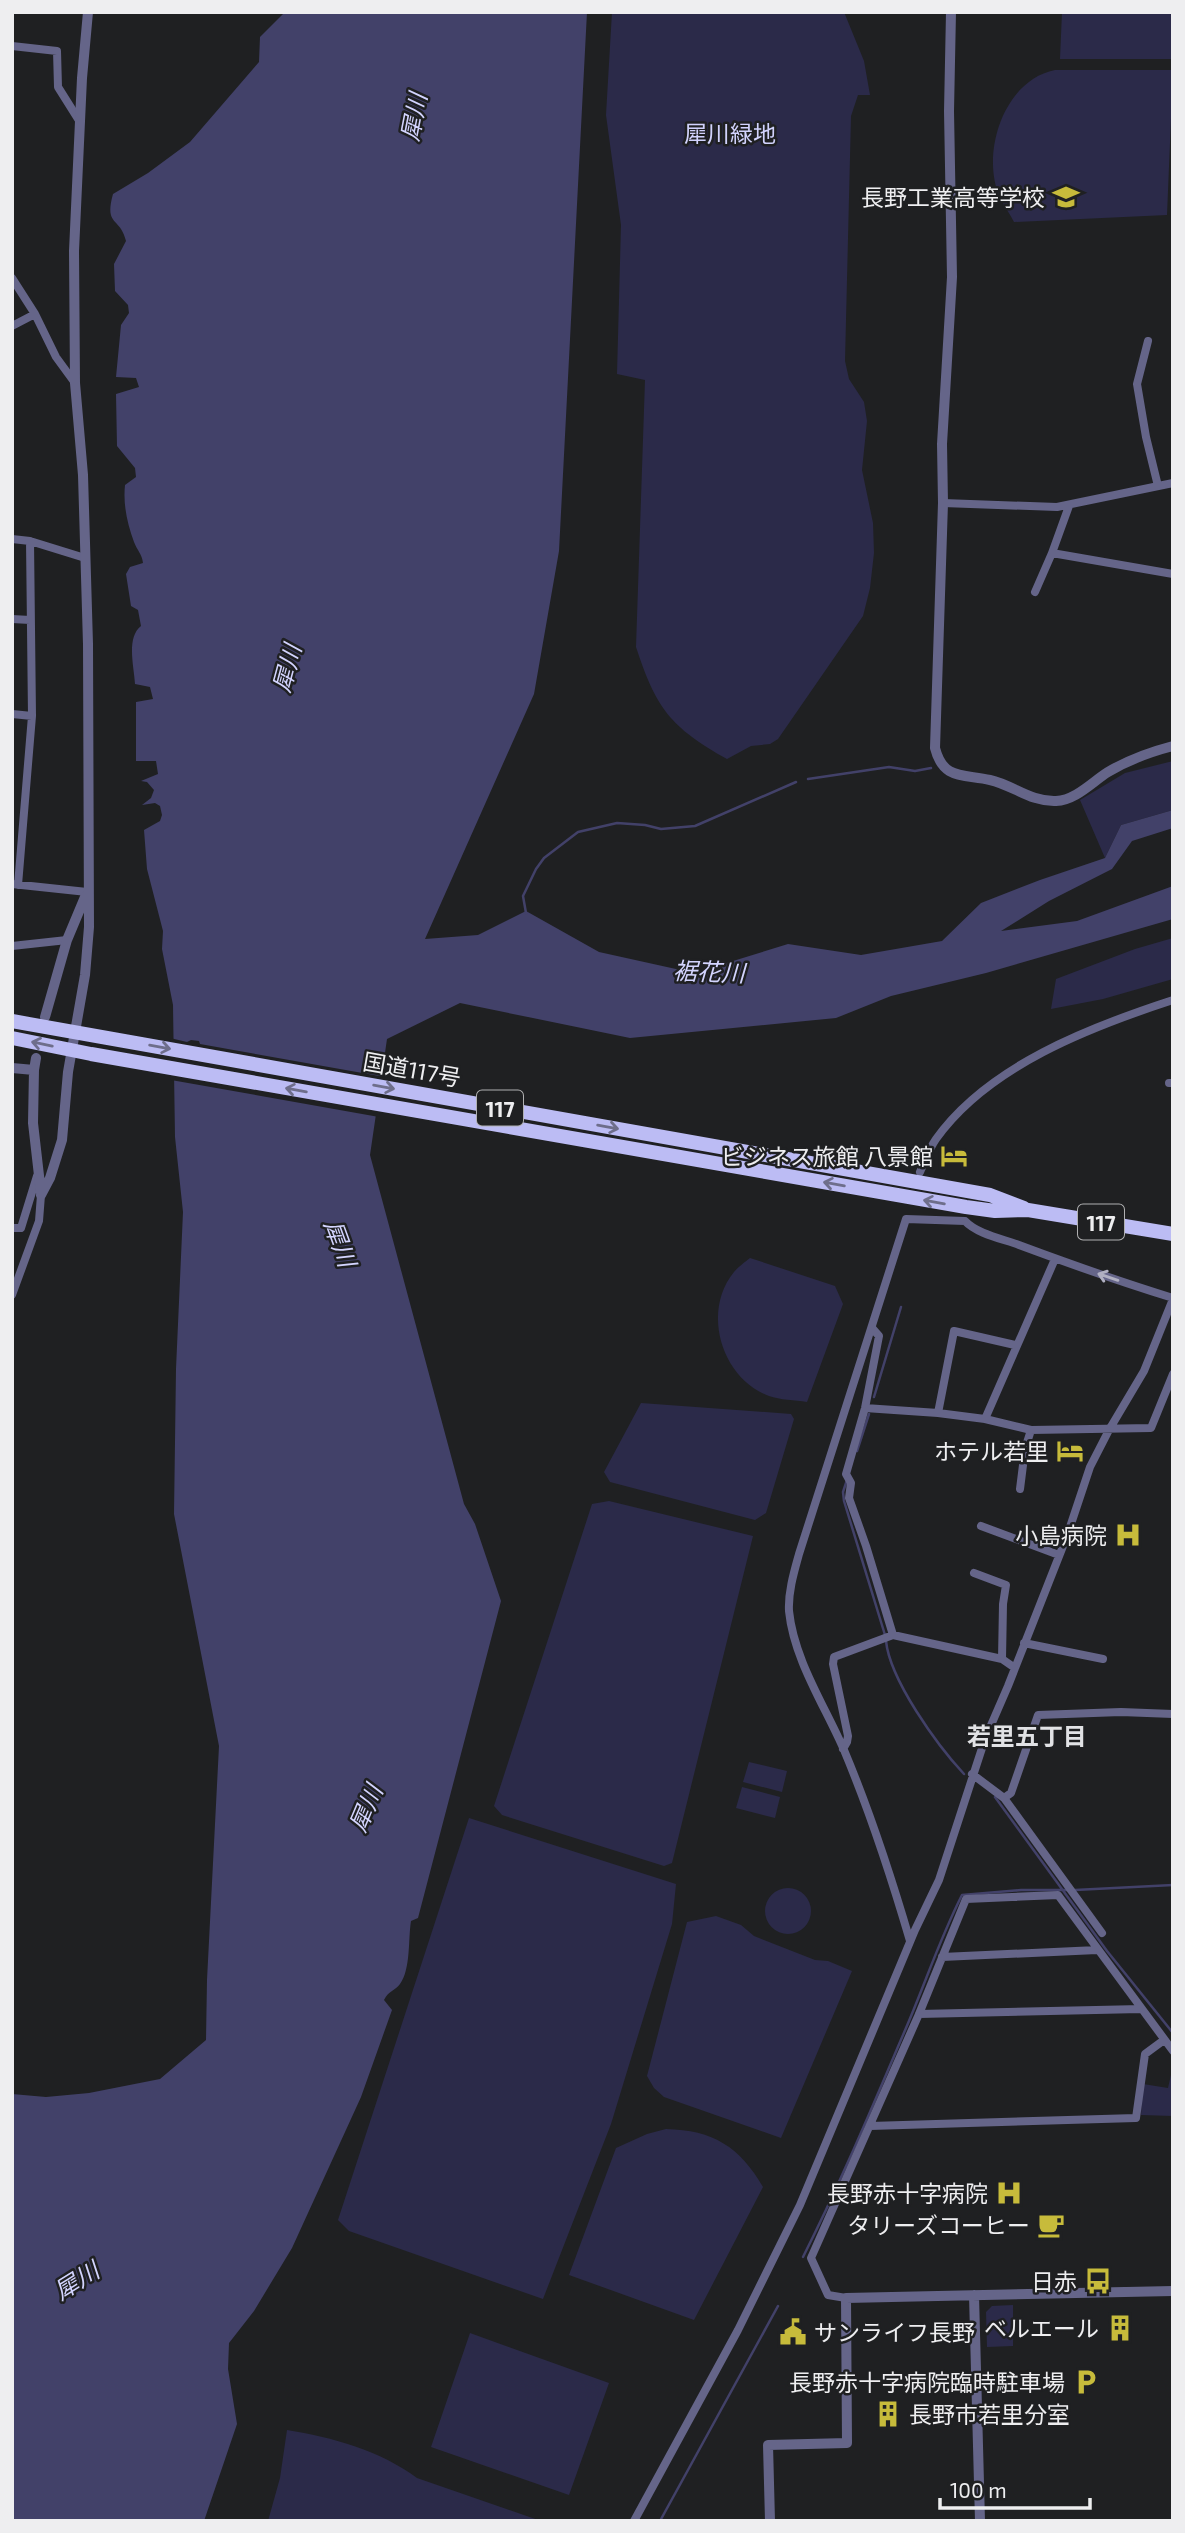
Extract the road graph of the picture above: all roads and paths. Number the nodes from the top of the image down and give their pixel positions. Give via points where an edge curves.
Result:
1 (88, 12) edge
2 (951, 12) edge
3 (12, 46) edge
4 (80, 122) junction
5 (12, 278) edge
6 (35, 314) junction
7 (12, 326) edge
8 (1148, 341) dead end
9 (75, 383) junction
10 (1173, 484) edge
11 (1158, 486) junction
12 (943, 503) junction
13 (1069, 506) junction
14 (12, 539) edge
15 (30, 541) junction
16 (1052, 553) junction
17 (85, 558) junction
18 (1173, 574) edge
19 (1035, 592) dead end
20 (12, 619) edge
21 (30, 620) junction
22 (12, 714) edge
23 (32, 716) junction
24 (1173, 746) edge
25 (15, 884) edge
26 (87, 892) junction
27 (67, 940) junction
28 (12, 946) edge
29 (1173, 1000) edge
30 (45, 1017) dead end
31 (12, 1021) edge
32 (76, 1032) junction
33 (12, 1038) edge
34 (72, 1051) junction
35 (36, 1058) dead end
36 (12, 1068) edge
37 (34, 1070) junction
38 (39, 1170) junction
39 (913, 1176) junction
40 (969, 1192) junction
41 (41, 1195) junction
42 (1028, 1210) junction
43 (966, 1214) junction
44 (12, 1228) edge
45 (1173, 1234) edge
46 (1055, 1259) junction
47 (12, 1295) edge
48 (1173, 1299) edge
49 (872, 1328) junction
50 (1015, 1345) junction
51 (1173, 1374) edge
52 (865, 1408) junction
53 (938, 1413) junction
54 (985, 1419) junction
55 (1031, 1430) junction
56 (1109, 1430) junction
57 (1020, 1489) dead end
58 (981, 1526) dead end
59 (1059, 1555) junction
60 (974, 1573) dead end
61 (887, 1637) junction
62 (1024, 1643) junction
63 (1002, 1659) junction
64 (1103, 1659) dead end
65 (1015, 1668) junction
66 (1173, 1714) edge
67 (844, 1749) junction
68 (972, 1774) junction
69 (1004, 1798) junction
70 (1102, 1933) dead end
71 (910, 1941) junction
72 (1097, 1951) junction
73 (942, 1957) junction
74 (1140, 2009) junction
75 (919, 2014) junction
76 (1164, 2040) junction
77 (1173, 2052) edge
78 (870, 2126) junction
79 (1173, 2291) edge
80 (974, 2295) junction
81 (846, 2298) junction
82 (634, 2521) edge
83 (770, 2521) edge
84 (980, 2521) edge

1 - 4 street
2 - 12 street via 952,277
3 - 4 street via 57,51 58,87
4 - 9 street via 74,251
5 - 6 street
6 - 7 street
6 - 9 street
8 - 11 street via 1137,384
9 - 17 street
10 - 11 street
11 - 13 street
12 - 13 street
12 - 24 street via 938,761 961,776 992,780 1025,796 1056,801 1080,792 1128,762
13 - 16 street
14 - 15 street
15 - 17 street
15 - 21 street
16 - 18 street
16 - 19 street
17 - 26 street via 90,737
20 - 21 street
21 - 23 street
22 - 23 street
23 - 25 street
25 - 26 street
26 - 27 street
26 - 32 street via 88,939
27 - 28 street
27 - 30 street
29 - 39 street via 1110,1022 1034,1058 978,1093 935,1141
31 - 32 highway, 国道117号 / 117
32 - 34 street
32 -> 39 highway, 国道117号 / 117
34 -> 33 highway, 国道117号 / 117
34 - 41 street via 62,1140
43 -> 34 highway, 国道117号 / 117 via 901,1196
35 - 37 street
36 - 37 street
37 - 38 street via 33,1123
38 - 41 street
38 - 44 street via 21,1228
39 - 40 highway, 国道117号 / 117
40 - 42 highway, 117
40 - 43 street
41 - 47 street via 39,1221
42 - 43 highway, 117
42 - 45 highway, 117
43 - 46 street via 979,1230
43 - 49 street via 906,1219
48 -> 46 street
46 - 50 street
48 - 56 street via 1144,1371
49 - 52 street via 880,1336
49 - 67 street via 799,1554 789,1610 805,1666
50 - 53 street via 954,1331
50 - 54 street
51 - 56 street via 1151,1428
52 - 53 street
52 - 61 street via 846,1474
53 - 54 street
54 - 55 street
55 - 56 street
55 - 57 street
56 - 59 street via 1090,1466
58 - 59 street
59 - 62 street
60 - 63 street via 1006,1585
61 - 63 street
61 - 67 street via 834,1657 848,1735
62 - 64 street
62 - 65 street
63 - 65 street
65 - 68 street
66 - 69 street via 1038,1715 1011,1793
67 - 71 street via 882,1846
68 - 69 street
68 - 71 street via 939,1880
69 - 70 street
71 - 82 street via 800,2205
72 - 73 street
72 - 73 street via 1058,1895 966,1899
72 - 74 street
73 - 75 street
74 - 75 street
74 - 76 street
75 - 78 street
76 - 77 street
76 - 78 street via 1145,2054 1136,2118
78 - 81 street via 811,2258 828,2295
79 - 80 street
80 - 81 street
80 - 84 street
81 - 83 street via 847,2442 768,2445

